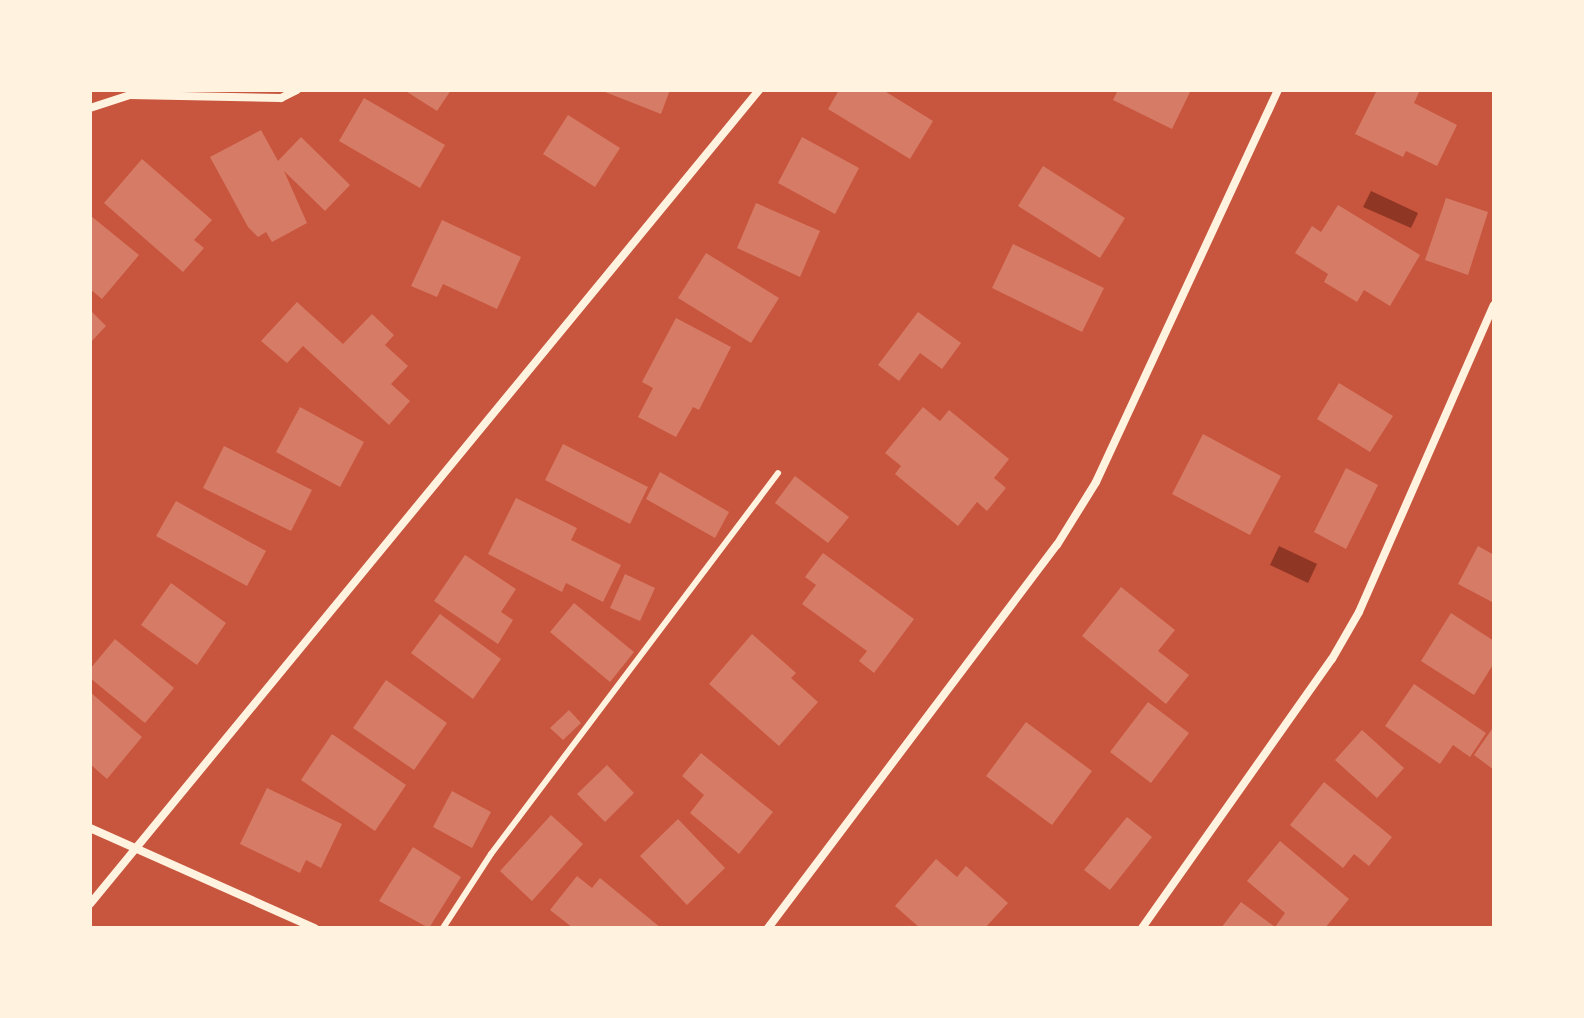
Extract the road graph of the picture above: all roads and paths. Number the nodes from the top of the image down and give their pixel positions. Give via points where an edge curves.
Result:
1 (297, 90) edge
2 (759, 90) edge
3 (1278, 90) edge
4 (90, 108) edge
5 (1494, 305) edge
6 (778, 473) dead end
7 (90, 828) edge
8 (134, 848) junction
9 (90, 904) edge
10 (315, 928) edge
11 (443, 928) edge
12 (768, 928) edge
13 (1142, 928) edge

1 - 4 street via 281,98 130,95
2 - 8 street
3 - 12 street via 1096,482 1057,545
5 - 13 street via 1359,612 1332,659
6 - 11 lane via 491,854
7 - 8 street
8 - 9 street
8 - 10 street

